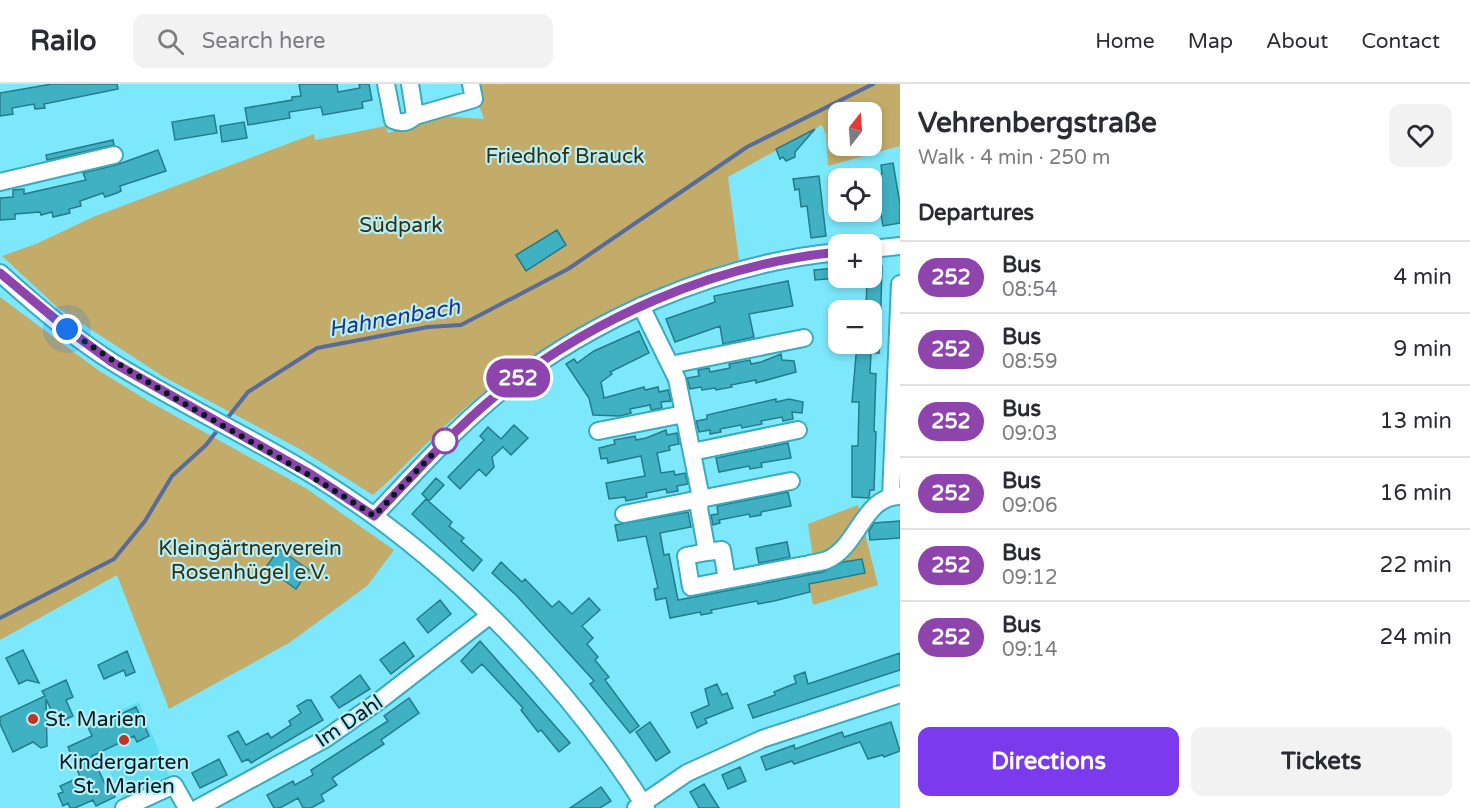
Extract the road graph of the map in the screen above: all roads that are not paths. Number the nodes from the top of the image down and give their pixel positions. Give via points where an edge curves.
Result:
1 (386, 84) edge
2 (410, 84) edge
3 (473, 92) edge
4 (415, 116) junction
5 (114, 155) dead end
6 (0, 182) edge
7 (882, 249) edge
8 (900, 250) edge
9 (828, 253) edge
10 (0, 273) edge
11 (900, 284) edge
12 (641, 306) junction
13 (804, 338) dead end
14 (670, 365) junction
15 (684, 414) junction
16 (798, 430) dead end
17 (598, 431) dead end
18 (692, 452) junction
19 (897, 465) edge
20 (791, 481) dead end
21 (895, 496) edge
22 (701, 498) junction
23 (624, 514) dead end
24 (374, 516) junction
25 (707, 552) junction
26 (728, 580) junction
27 (489, 616) junction
28 (900, 694) edge
29 (641, 806) edge
30 (124, 808) edge
31 (187, 808) edge
32 (198, 808) edge

1 - 4 street via 393,120 410,122
2 - 4 street
3 - 4 street
5 - 6 street
7 - 8 street
9 - 12 street via 741,271
10 - 24 street via 112,362 312,475
11 - 19 street
12 - 14 street
12 - 24 street via 560,351 507,387 448,438
13 - 14 street
14 - 15 street
15 - 17 street
15 - 18 street
16 - 18 street
18 - 22 street
19 - 21 street
20 - 22 street
21 - 26 street via 876,503 855,534 828,560
22 - 23 street
22 - 25 street via 699,508
24 - 27 street via 438,566
25 - 26 street via 722,550
25 - 26 street via 686,556 691,587
27 - 29 street via 558,688 620,767
27 - 32 street, Im Dahl via 325,739
28 - 29 street via 762,739 687,773
30 - 31 street via 174,785

